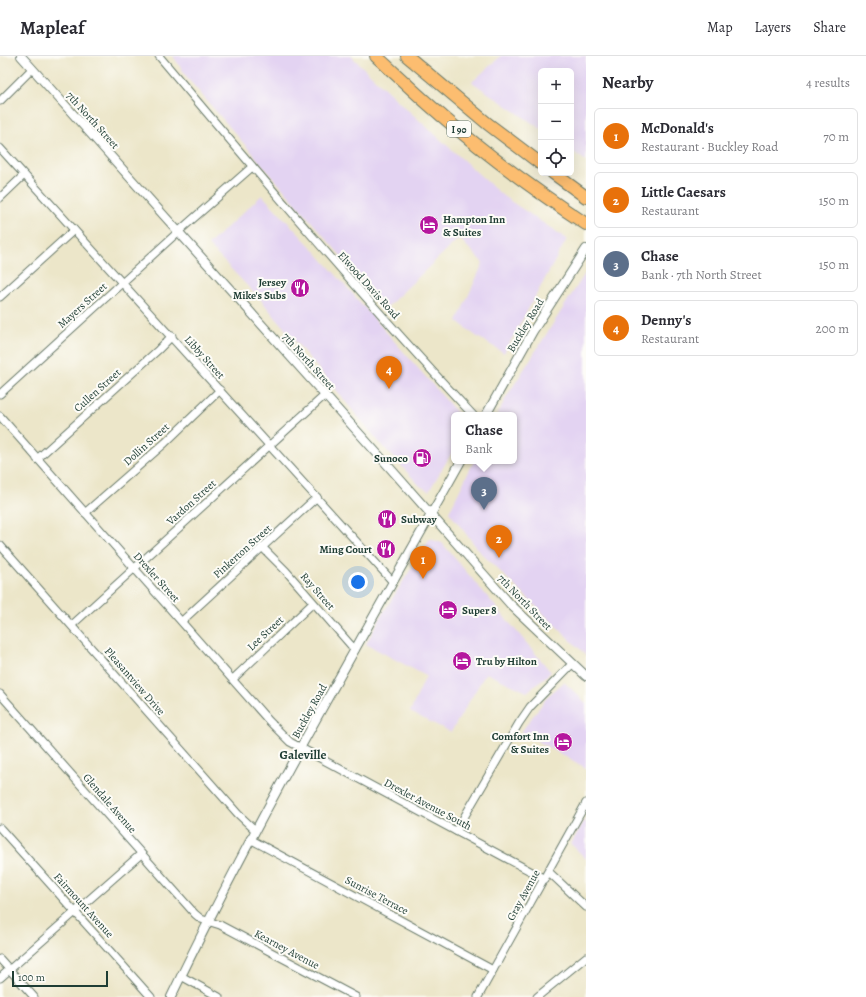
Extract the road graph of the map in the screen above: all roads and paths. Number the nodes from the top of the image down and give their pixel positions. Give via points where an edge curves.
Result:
1 (21, 56) edge
2 (159, 56) edge
3 (376, 56) edge
4 (407, 56) edge
5 (32, 69) junction
6 (0, 101) edge
7 (0, 148) edge
8 (538, 162) edge
9 (252, 167) junction
10 (24, 175) junction
11 (557, 176) edge
12 (586, 196) edge
13 (0, 198) edge
14 (586, 224) edge
15 (74, 230) junction
16 (178, 232) junction
17 (586, 249) edge
18 (123, 283) junction
19 (0, 297) edge
20 (172, 336) junction
21 (220, 390) junction
22 (0, 394) edge
23 (324, 395) junction
24 (470, 412) edge
25 (488, 412) edge
26 (0, 416) edge
27 (270, 445) junction
28 (37, 458) junction
29 (459, 464) edge
30 (317, 497) junction
31 (85, 512) junction
32 (431, 515) junction
33 (0, 545) edge
34 (262, 548) junction
35 (135, 568) junction
36 (393, 582) junction
37 (313, 603) junction
38 (182, 621) junction
39 (72, 626) junction
40 (356, 650) junction
41 (572, 664) junction
42 (586, 676) edge
43 (232, 678) junction
44 (0, 694) edge
45 (301, 748) junction
46 (586, 803) edge
47 (584, 814) edge
48 (0, 828) edge
49 (255, 830) junction
50 (456, 831) junction
51 (250, 839) junction
52 (141, 854) junction
53 (547, 875) junction
54 (586, 907) edge
55 (76, 912) junction
56 (208, 921) junction
57 (586, 957) edge
58 (0, 959) edge
59 (10, 970) junction
60 (493, 970) junction
61 (181, 976) junction
62 (0, 978) edge
63 (34, 997) edge
64 (151, 997) edge
65 (171, 997) edge
66 (219, 997) edge
67 (356, 997) edge
68 (478, 997) edge
69 (537, 997) edge

1 - 5 street, 7th North Street
2 - 9 street, Elwood Davis Road
3 - 14 highway, I 90 via 442,116 546,197
4 - 8 highway, I 90 via 488,124
5 - 6 street
5 - 16 street, 7th North Street
7 - 10 street, Libby Street
9 - 16 street
9 - 24 street, Elwood Davis Road via 341,270
10 - 13 street
10 - 15 street, Libby Street
11 - 12 highway
15 - 18 street, Libby Street
15 - 19 street
16 - 18 street, Mayers Street
16 - 23 street, 7th North Street
17 - 25 street, Buckley Road via 533,331
18 - 20 street, Libby Street
18 - 22 street, Mayers Street
20 - 21 street, Libby Street
20 - 28 street, Cullen Street
21 - 27 street, Libby Street
21 - 31 street, Dollin Street via 165,443
23 - 27 street, Vardon Street
23 - 32 street, 7th North Street
26 - 28 street, Drexler Street
27 - 30 street, Libby Street
27 - 35 street, Vardon Street
28 - 31 street, Drexler Street
29 - 32 street, Buckley Road
30 - 34 street, Pinkerton Street
30 - 36 street, Libby Street
31 - 35 street, Drexler Street
32 - 36 street, Buckley Road
32 - 41 street, 7th North Street via 510,604
33 - 39 street, Pleasantview Drive
34 - 37 street, Ray Street
34 - 38 street, Pinkerton Street
35 - 38 street, Drexler Street
35 - 39 street, Vardon Street
36 - 40 street, Buckley Road
37 - 40 street, Ray Street
37 - 43 street, Lee Street
38 - 43 street, Drexler Street
39 - 49 street, Pleasantview Drive
40 - 45 street, Buckley Road
41 - 42 street, 7th North Street
41 - 50 street via 530,707
43 - 45 street, Drexler Street via 269,721 290,742
44 - 52 street, Glendale Avenue
45 - 49 street, Buckley Road
45 - 50 street, Drexler Avenue South
46 - 47 street, Gray Avenue
47 - 53 street, Gray Avenue
48 - 55 street, Fairmount Avenue
49 - 51 street, Buckley Road
50 - 53 street, Drexler Avenue South
51 - 56 street, Buckley Road
51 - 60 street, Sunrise Terrace
52 - 55 street
52 - 56 street, Glendale Avenue via 195,914
53 - 54 street, Drexler Avenue South
53 - 60 street, Gray Avenue
55 - 59 street
55 - 64 street, Fairmount Avenue
56 - 61 street, Buckley Road
56 - 67 street, Kearney Avenue
57 - 69 street
58 - 59 street
59 - 62 street
59 - 63 street
60 - 68 street, Gray Avenue
61 - 65 street, Buckley Road
61 - 66 street

